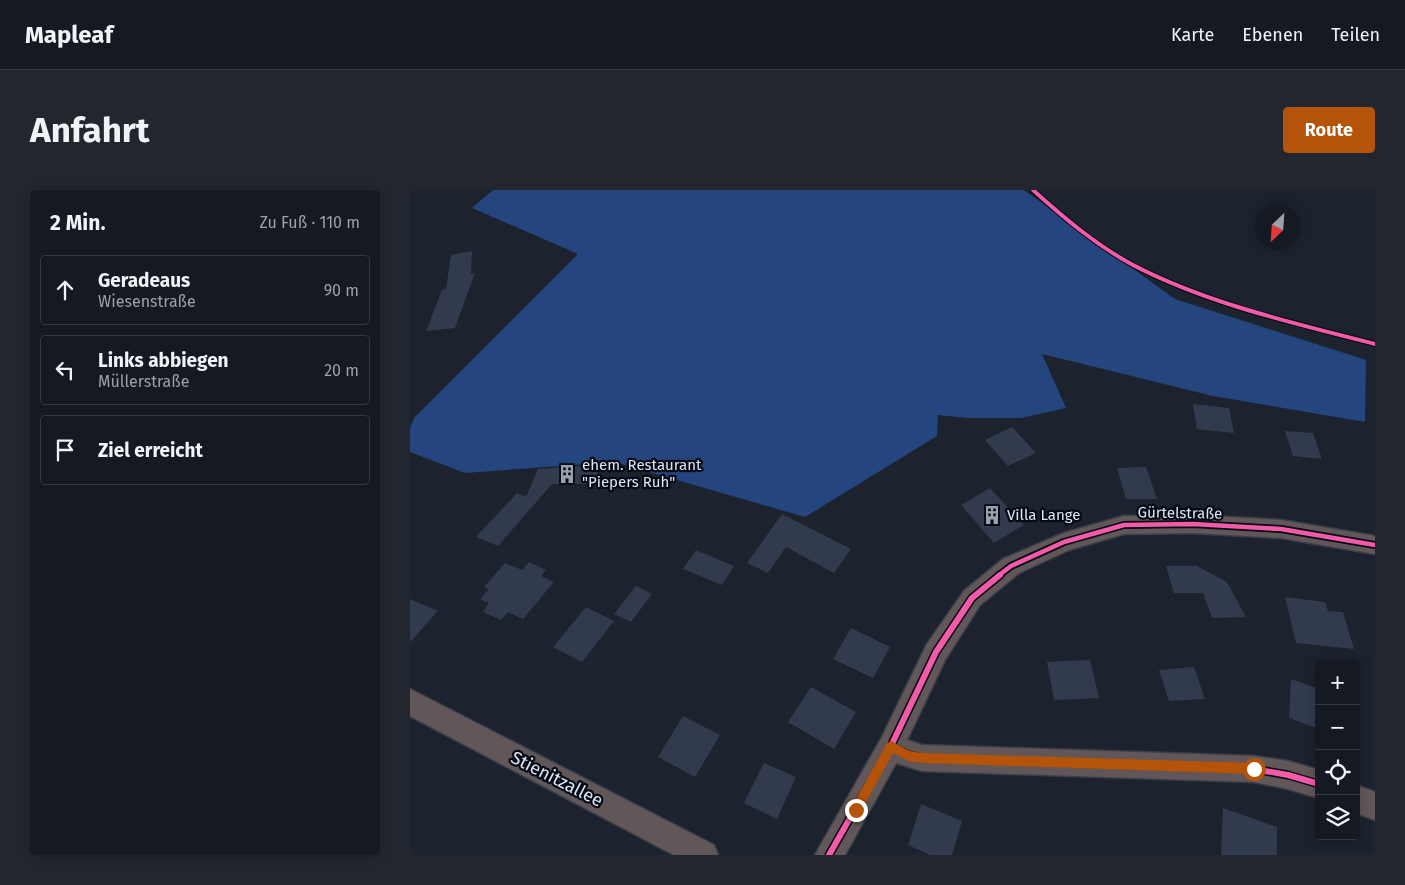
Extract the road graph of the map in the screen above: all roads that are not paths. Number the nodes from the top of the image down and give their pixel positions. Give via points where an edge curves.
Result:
1 (1375, 545) edge
2 (410, 702) edge
3 (891, 746) junction
4 (1315, 783) edge
5 (1360, 800) edge
6 (1375, 806) edge
7 (704, 855) edge
8 (829, 855) edge

1 - 3 street, Gürtelstraße via 1281,529 1194,524 1124,525 1064,542 1010,566 972,598 936,652
2 - 7 street, Stienitzallee
3 - 4 street via 909,756 922,758 1254,769 1288,774
3 - 8 street, Gürtelstraße
5 - 6 street

